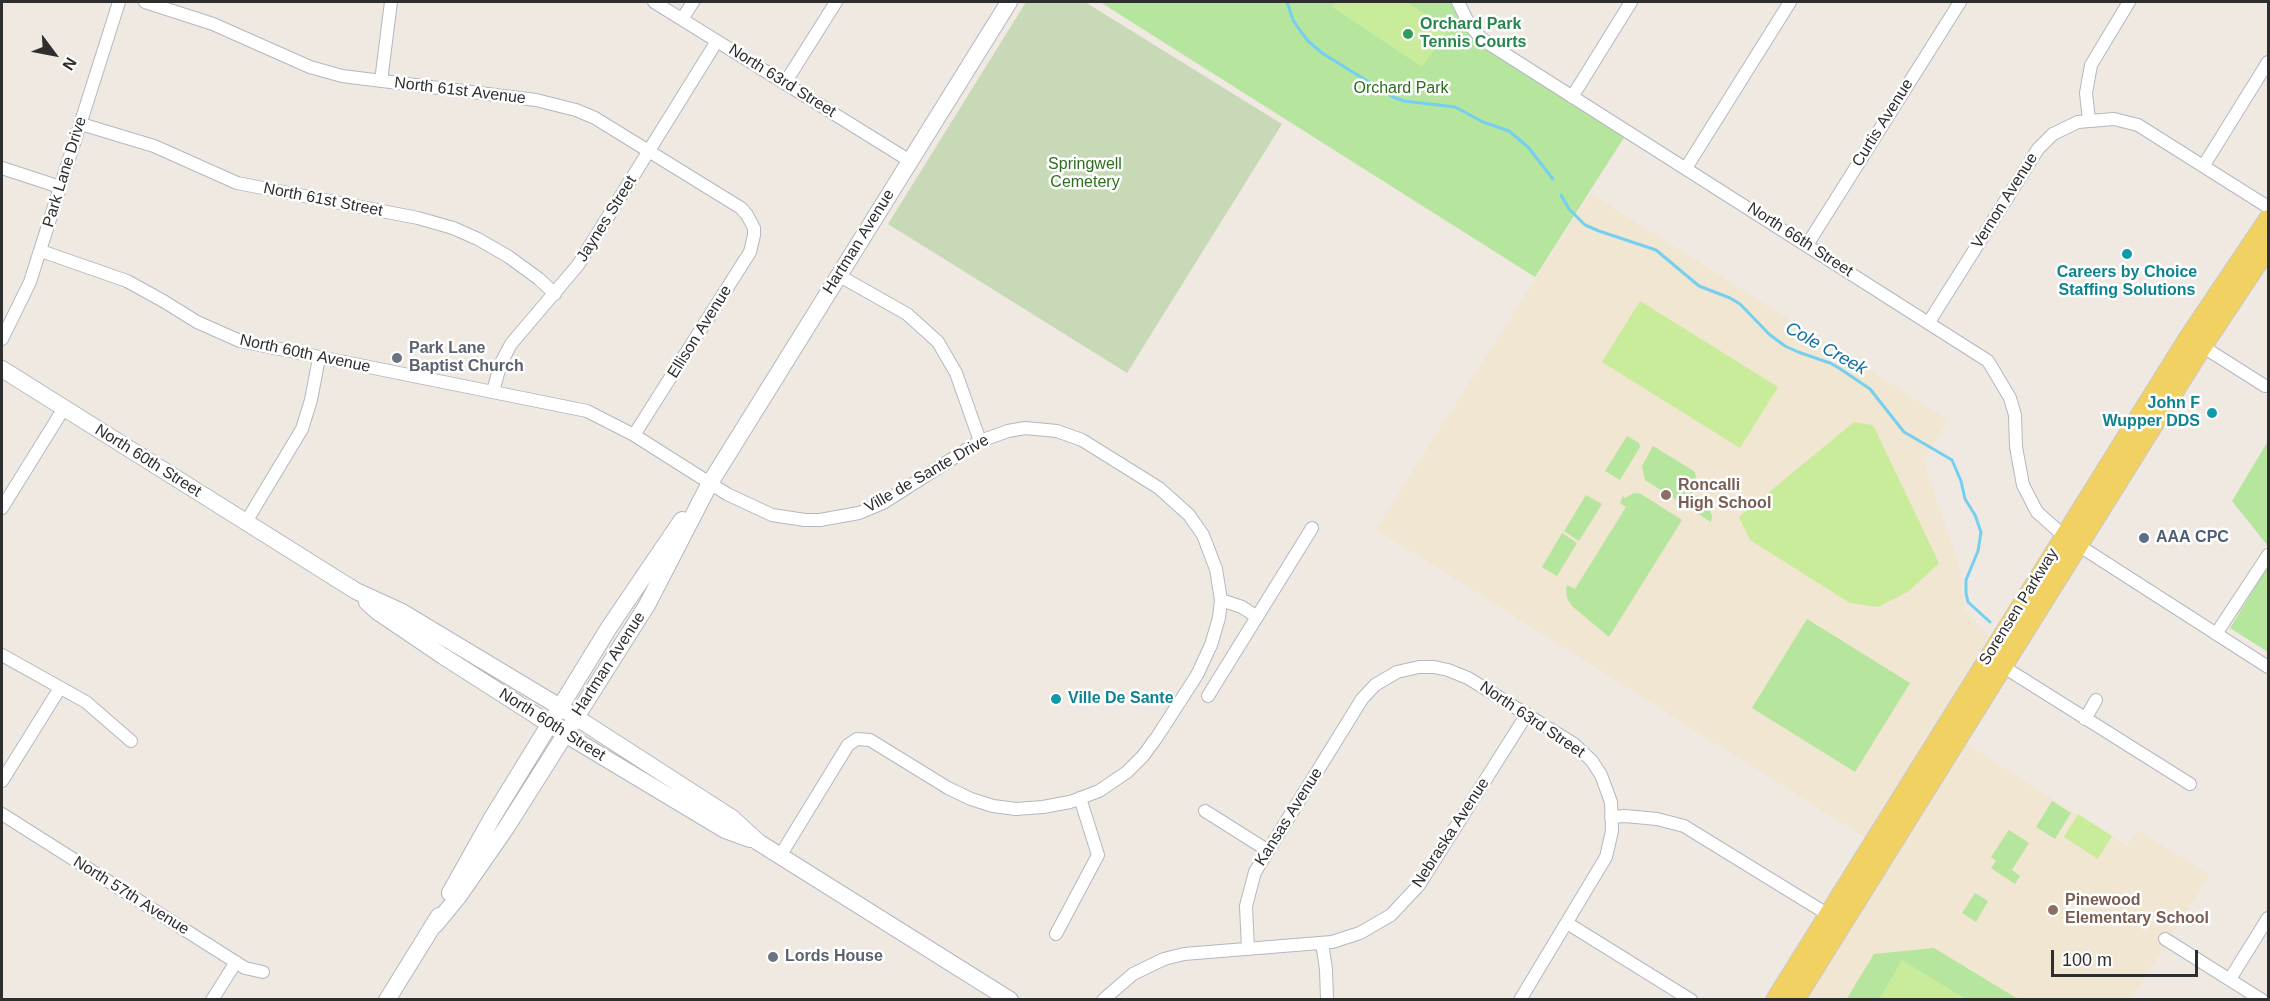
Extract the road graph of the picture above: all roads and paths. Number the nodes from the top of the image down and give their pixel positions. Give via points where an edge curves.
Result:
1 (119, 2) edge
2 (145, 2) edge
3 (391, 2) edge
4 (654, 2) edge
5 (693, 2) edge
6 (836, 2) edge
7 (1009, 2) edge
8 (1458, 2) edge
9 (1631, 2) edge
10 (1790, 2) edge
11 (1960, 2) edge
12 (2129, 2) edge
13 (682, 19) junction
14 (717, 41) junction
15 (2268, 62) edge
16 (381, 81) junction
17 (785, 83) junction
18 (1572, 97) junction
19 (2089, 120) junction
20 (81, 124) junction
21 (649, 151) junction
22 (910, 161) junction
23 (2204, 165) junction
24 (2, 168) edge
25 (1686, 168) junction
26 (60, 187) junction
27 (2268, 207) edge
28 (2268, 219) edge
29 (753, 224) joint
30 (1807, 245) junction
31 (2268, 248) edge
32 (41, 251) junction
33 (838, 275) junction
34 (555, 294) junction
35 (1929, 322) junction
36 (2, 339) edge
37 (2196, 342) junction
38 (319, 357) junction
39 (2, 369) edge
40 (2265, 386) dead end
41 (493, 391) junction
42 (64, 408) junction
43 (634, 435) junction
44 (980, 441) junction
45 (710, 483) junction
46 (2, 508) edge
47 (246, 522) junction
48 (1312, 528) dead end
49 (2072, 540) junction
50 (2268, 555) edge
51 (356, 591) junction
52 (1221, 600) junction
53 (1257, 617) junction
54 (2216, 634) junction
55 (2, 655) edge
56 (1995, 662) junction
57 (2268, 667) edge
58 (1406, 669) joint
59 (60, 688) junction
60 (1208, 696) dead end
61 (2096, 700) dead end
62 (560, 707) junction
63 (1527, 714) junction
64 (575, 717) junction
65 (2085, 719) junction
66 (549, 723) junction
67 (565, 734) junction
68 (131, 741) dead end
69 (2, 781) edge
70 (2190, 784) dead end
71 (1080, 798) junction
72 (1205, 812) dead end
73 (2, 814) edge
74 (1611, 817) junction
75 (758, 842) junction
76 (1267, 850) junction
77 (780, 856) junction
78 (2268, 918) edge
79 (1835, 919) junction
80 (1568, 923) junction
81 (435, 925) junction
82 (1056, 934) dead end
83 (2165, 939) dead end
84 (1322, 943) junction
85 (1248, 949) junction
86 (236, 962) junction
87 (263, 972) dead end
88 (2230, 979) junction
89 (212, 999) edge
90 (387, 999) edge
91 (1010, 999) edge
92 (1103, 999) edge
93 (1327, 999) edge
94 (1520, 999) edge
95 (1691, 999) edge
96 (1775, 999) edge
97 (1795, 999) edge
98 (2262, 999) edge

1 - 20 street, Park Lane Drive
2 - 16 street, North 61st Avenue via 213,24 310,67
3 - 16 street
4 - 13 street, North 63rd Street
5 - 13 street
6 - 17 street
7 - 22 main road, Hartman Avenue
8 - 18 street, North 66th Street via 1481,38
9 - 18 street
10 - 25 street
11 - 30 street, Curtis Avenue
12 - 19 street via 2091,65 2085,93
13 - 14 street, North 63rd Street
14 - 17 street, North 63rd Street
14 - 21 street, Jaynes Street
15 - 23 street
16 - 21 street, North 61st Avenue via 558,104 595,118
17 - 22 street, North 63rd Street
18 - 25 street, North 66th Street
19 - 23 street, Vernon Avenue via 2114,119 2138,125
19 - 35 street, Vernon Avenue via 2059,130 2038,149
20 - 26 street, Park Lane Drive
20 - 34 street, North 61st Street via 154,147 237,183 453,228 509,257
21 - 29 street, North 61st Avenue via 741,208
21 - 34 street, Jaynes Street via 578,266
22 - 33 main road, Hartman Avenue
23 - 27 street, Vernon Avenue
24 - 26 street
25 - 30 street, North 66th Street
26 - 32 street, Park Lane Drive
28 - 37 main road, Sorensen Parkway
29 - 43 street, Ellison Avenue via 750,252
30 - 35 street, North 66th Street
31 - 37 main road, Sorensen Parkway
32 - 36 street, Park Lane Drive
32 - 38 street, North 60th Avenue via 127,281 223,335
33 - 44 street via 907,315 938,342 956,373
33 - 45 main road, Hartman Avenue
34 - 41 street, Jaynes Street via 511,344
35 - 49 street, North 66th Street via 1988,361 2008,391 2015,415 2023,485 2037,512
37 - 40 street
37 - 49 main road, Sorensen Parkway
38 - 41 street, North 60th Avenue
38 - 47 street via 302,429
39 - 42 main road, North 60th Street
41 - 43 street, North 60th Avenue via 580,409
42 - 46 street
42 - 47 main road, North 60th Street
43 - 45 street, North 60th Avenue
44 - 45 street, Ville de Sante Drive via 883,503 835,519 805,520 772,514 742,503
44 - 52 street, Ville de Sante Drive via 1025,428 1057,431 1082,440 1159,488 1182,507 1203,535 1216,569
45 - 62 main road, Hartman Avenue via 665,542
45 - 64 main road, Hartman Avenue via 647,605
47 - 51 main road, North 60th Street
48 - 53 street
49 - 54 street, North 66th Street
49 - 56 main road, Sorensen Parkway
50 - 54 street
51 - 62 main road, North 60th Street via 402,612
51 - 66 main road, North 60th Street via 378,612
52 - 53 street
52 - 71 street, Ville de Sante Drive via 1207,656 1157,737 1127,772 1099,791
53 - 60 street
54 - 57 street, North 66th Street
55 - 59 street
56 - 65 street
56 - 79 main road, Sorensen Parkway
58 - 63 street, North 63rd Street via 1428,666 1458,673
58 - 76 street, Kansas Avenue via 1382,680 1362,699
59 - 68 street via 86,702
59 - 69 street
61 - 65 street
62 - 64 main road, North 60th Street
62 - 66 main road, Hartman Avenue
63 - 74 street, North 63rd Street via 1574,744 1592,761 1607,788
63 - 84 street, Nebraska Avenue via 1433,865 1408,898 1391,915 1370,927 1347,938
64 - 67 main road, Hartman Avenue
64 - 75 main road, North 60th Street via 732,818
65 - 70 street
66 - 67 main road, North 60th Street
66 - 81 main road, Hartman Avenue via 450,892
67 - 75 main road, North 60th Street via 725,830
67 - 81 main road, Hartman Avenue via 506,828
71 - 77 street, Ville de Sante Drive via 1037,808 993,806 948,788 870,740 857,739 848,745
71 - 82 street via 1098,855
72 - 76 street
73 - 86 street, North 57th Avenue
74 - 79 street via 1657,819 1684,826
74 - 80 street via 1606,857
75 - 77 main road, North 60th Street
76 - 85 street, Kansas Avenue via 1248,894
77 - 91 main road, North 60th Street
78 - 88 street
79 - 96 main road, Sorensen Parkway
79 - 97 main road, Sorensen Parkway
80 - 94 street
80 - 95 street
81 - 90 main road, Hartman Avenue
83 - 88 street
84 - 85 street, Nebraska Avenue
84 - 93 street
85 - 92 street via 1164,959 1124,980
86 - 87 street, North 57th Avenue
86 - 89 street
88 - 98 street

